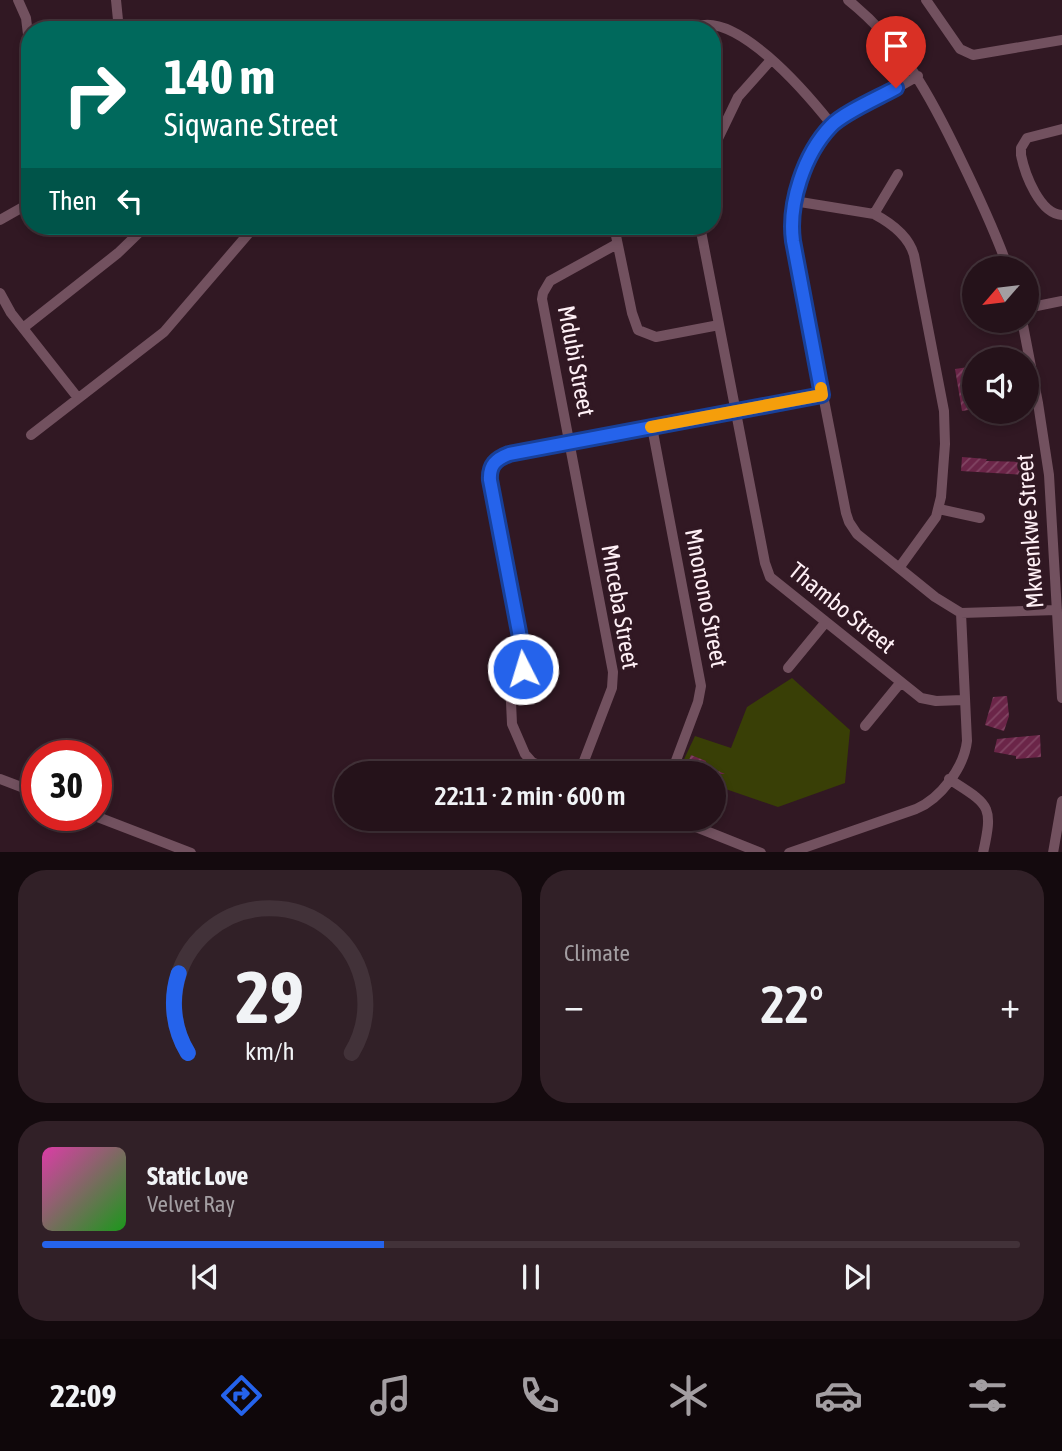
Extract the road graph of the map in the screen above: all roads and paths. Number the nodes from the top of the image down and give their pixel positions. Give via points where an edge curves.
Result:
1 (18, 0) edge
2 (116, 0) edge
3 (848, 0) edge
4 (926, 0) edge
5 (26, 21) edge
6 (118, 21) edge
7 (721, 26) edge
8 (1062, 40) edge
9 (771, 60) junction
10 (918, 76) junction
11 (832, 125) junction
12 (1062, 129) edge
13 (721, 132) edge
14 (898, 174) dead end
15 (794, 201) junction
16 (21, 208) edge
17 (874, 214) junction
18 (1062, 215) edge
19 (0, 220) edge
20 (137, 235) edge
21 (247, 235) edge
22 (616, 235) edge
23 (702, 235) edge
24 (617, 244) junction
25 (1003, 256) edge
26 (0, 293) edge
27 (1062, 301) edge
28 (1040, 305) edge
29 (719, 325) junction
30 (23, 328) junction
31 (1025, 333) edge
32 (822, 395) junction
33 (78, 398) junction
34 (736, 410) junction
35 (652, 426) junction
36 (31, 435) dead end
37 (570, 443) junction
38 (939, 509) junction
39 (980, 519) dead end
40 (899, 568) junction
41 (1057, 610) junction
42 (961, 613) junction
43 (825, 623) junction
44 (788, 668) dead end
45 (901, 682) junction
46 (1062, 698) edge
47 (963, 700) junction
48 (865, 726) dead end
49 (531, 761) edge
50 (584, 761) edge
51 (676, 761) edge
52 (0, 779) edge
53 (949, 779) junction
54 (21, 787) edge
55 (1062, 802) edge
56 (112, 822) edge
57 (707, 831) edge
58 (814, 848) edge
59 (191, 852) edge
60 (761, 852) edge
61 (789, 852) edge
62 (983, 852) edge
63 (1053, 852) edge

1 - 5 street
2 - 6 street
3 - 10 street
4 - 8 street via 960,49 973,55
7 - 9 street
9 - 11 street
9 - 13 street via 738,97
10 - 11 street
10 - 25 street
11 - 15 street via 810,159
12 - 18 street via 1027,138 1021,155 1042,205 1054,215
14 - 17 street
15 - 17 street
15 - 32 street via 793,241
16 - 19 street
17 - 38 street via 907,240 914,255 946,421
20 - 30 street
21 - 33 street via 164,332
22 - 24 street
23 - 29 street, Thambo Street
24 - 29 street via 638,330 656,337
24 - 37 street, Mdubi Street via 556,277 543,293
26 - 30 street
27 - 28 street
29 - 34 street, Thambo Street
30 - 33 street
31 - 41 street, Mkwenkwe Street via 1049,475
32 - 34 street
32 - 40 street via 849,522
33 - 36 street
34 - 35 street
34 - 43 street, Thambo Street via 767,572
35 - 37 street
35 - 51 street, Mnonono Street via 701,687
37 - 49 street via 509,454 491,468 524,661 510,713
37 - 50 street, Mnceba Street via 613,682
38 - 39 street
38 - 40 street
40 - 42 street
41 - 42 street
41 - 46 street, Mkwenkwe Street
42 - 47 street
43 - 44 street
43 - 45 street, Thambo Street
45 - 47 street, Thambo Street via 927,701
45 - 48 street
47 - 53 street via 966,747
52 - 54 street
53 - 58 street via 923,806
53 - 62 street via 986,808 990,822
55 - 63 street
56 - 59 street
57 - 60 street
58 - 61 street

